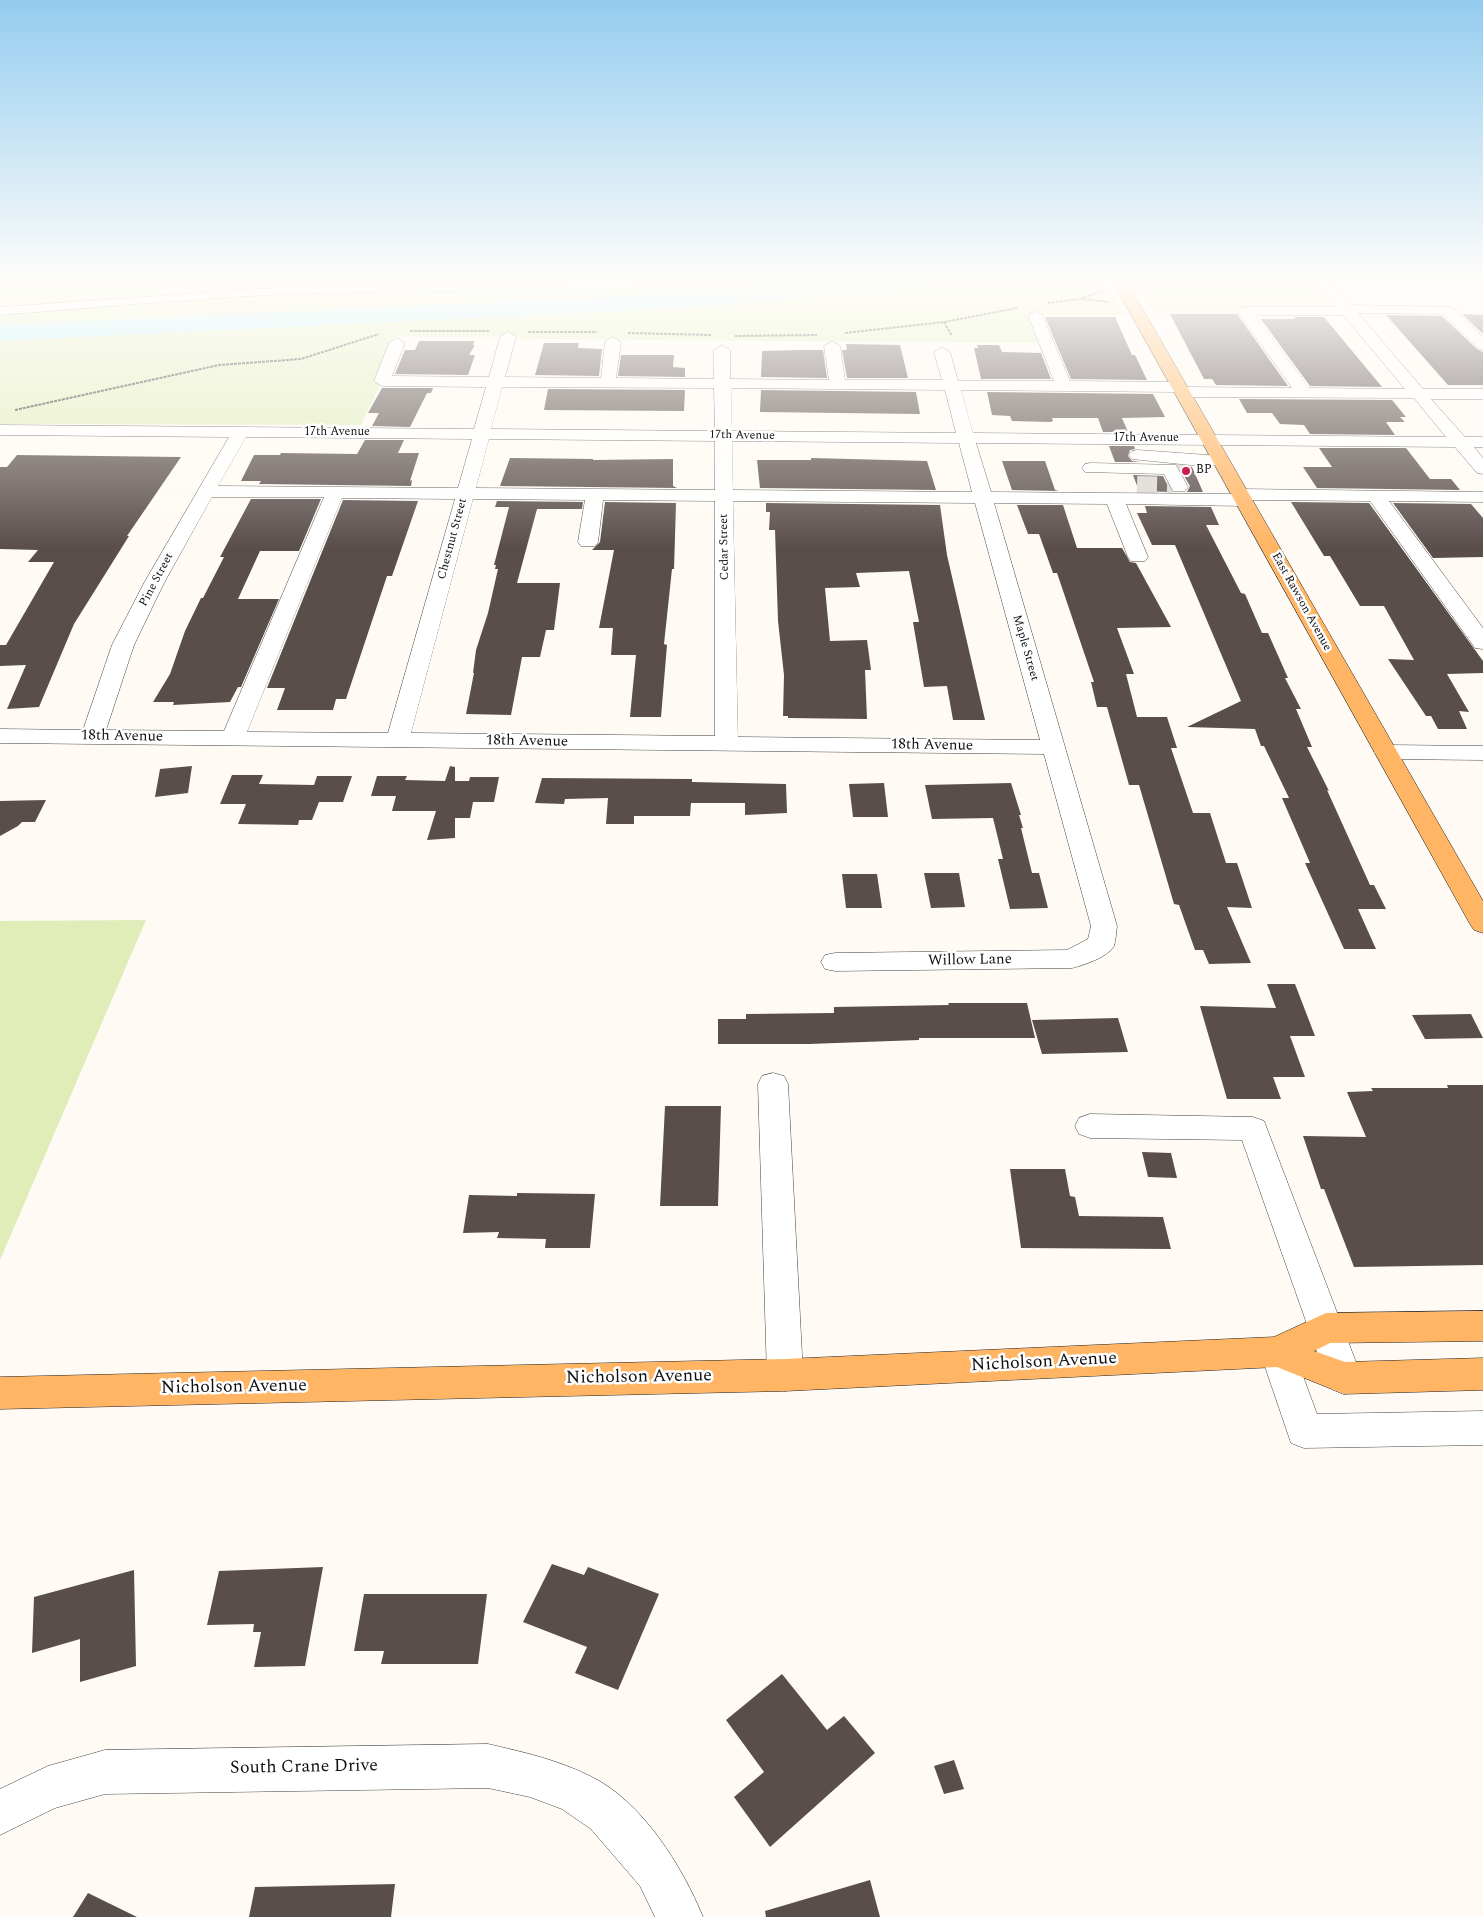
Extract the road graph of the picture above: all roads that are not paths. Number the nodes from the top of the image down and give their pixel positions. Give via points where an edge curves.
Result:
1 (387, 369) edge
2 (499, 369) edge
3 (610, 369) edge
4 (723, 369) edge
5 (835, 369) edge
6 (947, 369) edge
7 (1058, 369) edge
8 (1170, 369) edge
9 (1287, 369) edge
10 (1397, 369) edge
11 (496, 382) junction
12 (608, 382) junction
13 (723, 383) junction
14 (838, 384) junction
15 (951, 385) junction
16 (1064, 386) junction
17 (1183, 393) junction
18 (1304, 393) junction
19 (1418, 394) junction
20 (1483, 394) edge
21 (1237, 410) dead end
22 (0, 430) edge
23 (240, 432) junction
24 (481, 434) junction
25 (723, 436) junction
26 (966, 438) junction
27 (1209, 440) junction
28 (1460, 442) junction
29 (1483, 442) edge
30 (1086, 454) junction
31 (1192, 469) tunnel mouth
32 (1483, 470) edge
33 (1172, 474) junction
34 (1233, 482) junction
35 (1137, 486) tunnel mouth
36 (207, 491) junction
37 (335, 492) junction
38 (465, 493) junction
39 (596, 494) junction
40 (724, 496) junction
41 (1376, 496) junction
42 (1483, 497) edge
43 (983, 498) junction
44 (1114, 499) junction
45 (588, 542) dead end
46 (1138, 557) dead end
47 (1483, 643) edge
48 (0, 736) edge
49 (92, 737) junction
50 (232, 738) junction
51 (398, 740) junction
52 (727, 744) junction
53 (1054, 747) junction
54 (1386, 752) junction
55 (1483, 753) edge
56 (1483, 924) edge
57 (1101, 944) joint
58 (835, 962) dead end
59 (773, 1084) dead end
60 (1090, 1126) dead end
61 (1483, 1326) edge
62 (1326, 1328) junction
63 (1278, 1352) junction
64 (1483, 1374) edge
65 (785, 1375) junction
66 (1344, 1378) junction
67 (0, 1393) edge
68 (1483, 1428) edge
69 (0, 1814) edge
70 (680, 1917) edge

1 - 11 street via 382,381
2 - 11 street, Chestnut Street
3 - 12 street
4 - 13 street, Cedar Street
5 - 14 street
6 - 15 street, Maple Street
7 - 16 street
8 - 17 main road, East Rawson Avenue
9 - 18 street
10 - 19 street
11 - 12 street
11 - 24 street, Chestnut Street
12 - 13 street
13 - 14 street
13 - 25 street, Cedar Street
14 - 15 street
15 - 16 street
15 - 26 street, Maple Street
16 - 17 street
17 - 18 street
17 - 21 street via 1230,402
17 - 27 main road, East Rawson Avenue
18 - 19 street
19 - 20 street
19 - 28 street
22 - 23 street, 17th Avenue
23 - 24 street, 17th Avenue
23 - 36 street, Pine Street
24 - 25 street, 17th Avenue
24 - 38 street, Chestnut Street
25 - 26 street, 17th Avenue
25 - 40 street, Cedar Street
26 - 30 street, 17th Avenue
26 - 43 street, Maple Street
27 - 28 street, 17th Avenue
27 - 30 street, 17th Avenue
27 - 34 main road, East Rawson Avenue
28 - 29 street, 17th Avenue
28 - 32 street
30 - 33 street
30 - 35 street via 1098,486
31 - 34 street
33 - 34 street
33 - 34 street via 1186,461
34 - 41 street
34 - 44 street
34 - 54 main road, East Rawson Avenue
36 - 37 street
36 - 49 street, Pine Street via 123,645
37 - 38 street
37 - 50 street
38 - 39 street
38 - 51 street, Chestnut Street
39 - 40 street
39 - 45 street
40 - 43 street
40 - 52 street, Cedar Street
41 - 42 street
41 - 47 street
43 - 44 street
43 - 53 street, Maple Street
44 - 46 street
48 - 49 street, 18th Avenue
49 - 50 street, 18th Avenue
50 - 51 street, 18th Avenue
51 - 52 street, 18th Avenue
52 - 53 street, 18th Avenue
53 - 57 street, Maple Street via 1104,926
54 - 55 street
54 - 56 main road, East Rawson Avenue
57 - 58 street, Willow Lane via 1072,959
59 - 65 street
60 - 62 street via 1253,1129
61 - 62 main road, Nicholson Avenue
62 - 63 main road, Nicholson Avenue
62 - 66 street
63 - 65 main road, Nicholson Avenue
63 - 66 main road, Nicholson Avenue
63 - 68 street via 1304,1431
64 - 66 main road, Nicholson Avenue
65 - 67 main road, Nicholson Avenue
69 - 70 street, South Crane Drive via 48,1788 105,1772 478,1766 530,1775 576,1792 607,1813 656,1870

